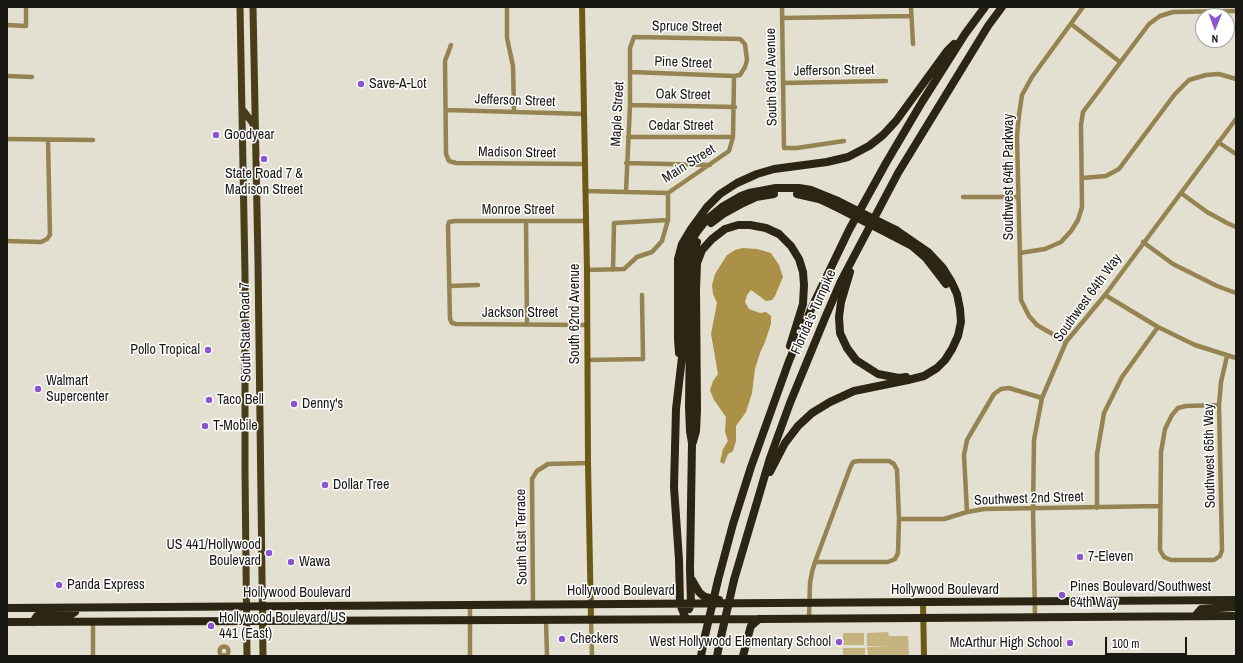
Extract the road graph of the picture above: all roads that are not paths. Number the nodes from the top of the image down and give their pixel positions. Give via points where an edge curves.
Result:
1 (26, 7) edge
2 (240, 7) edge
3 (253, 7) edge
4 (507, 7) edge
5 (582, 7) edge
6 (782, 7) edge
7 (911, 7) edge
8 (985, 7) edge
9 (1002, 7) edge
10 (1083, 7) edge
11 (1236, 11) edge
12 (910, 16) junction
13 (782, 18) junction
14 (1071, 24) junction
15 (7, 25) edge
16 (964, 34) junction
17 (634, 37) joint
18 (913, 44) dead end
19 (451, 45) dead end
20 (1120, 62) junction
21 (631, 72) junction
22 (7, 76) edge
23 (734, 76) junction
24 (32, 77) dead end
25 (1236, 79) edge
26 (886, 81) dead end
27 (784, 83) junction
28 (242, 105) junction
29 (630, 105) junction
30 (734, 107) junction
31 (446, 110) junction
32 (514, 111) junction
33 (584, 114) junction
34 (255, 118) junction
35 (1236, 118) edge
36 (256, 131) junction
37 (628, 136) junction
38 (733, 137) junction
39 (7, 139) edge
40 (48, 140) junction
41 (93, 140) dead end
42 (844, 141) dead end
43 (1218, 142) junction
44 (1236, 154) edge
45 (626, 163) junction
46 (585, 164) junction
47 (710, 165) junction
48 (1082, 178) junction
49 (585, 191) junction
50 (626, 192) junction
51 (668, 193) junction
52 (1181, 193) junction
53 (963, 197) dead end
54 (1018, 197) junction
55 (836, 204) junction
56 (668, 220) junction
57 (526, 221) junction
58 (586, 221) junction
59 (1236, 227) edge
60 (893, 233) junction
61 (7, 241) edge
62 (1143, 242) junction
63 (857, 250) junction
64 (1020, 253) junction
65 (587, 270) junction
66 (613, 270) junction
67 (478, 285) dead end
68 (450, 286) junction
69 (1236, 293) edge
70 (642, 295) dead end
71 (1105, 295) junction
72 (527, 324) junction
73 (587, 325) junction
74 (1158, 327) junction
75 (1066, 342) junction
76 (1227, 356) junction
77 (1236, 358) edge
78 (588, 360) junction
79 (680, 365) junction
80 (1042, 398) junction
81 (773, 404) junction
82 (1219, 405) junction
83 (692, 443) junction
84 (588, 463) junction
85 (761, 488) junction
86 (1160, 506) junction
87 (1098, 508) junction
88 (1033, 509) junction
89 (967, 512) junction
90 (899, 519) junction
91 (815, 562) junction
92 (690, 577) junction
93 (1236, 600) edge
94 (1035, 602) junction
95 (809, 603) junction
96 (923, 603) junction
97 (680, 604) junction
98 (691, 604) junction
99 (736, 604) junction
100 (470, 605) junction
101 (533, 605) junction
102 (590, 605) junction
103 (246, 606) junction
104 (262, 606) junction
105 (1236, 607) edge
106 (7, 608) edge
107 (80, 608) junction
108 (106, 608) junction
109 (1195, 616) junction
110 (1236, 616) edge
111 (1035, 617) junction
112 (923, 618) junction
113 (686, 619) junction
114 (759, 619) junction
115 (809, 619) junction
116 (470, 620) junction
117 (546, 620) junction
118 (591, 620) junction
119 (246, 621) junction
120 (262, 621) junction
121 (7, 622) edge
122 (33, 622) junction
123 (92, 622) junction
124 (219, 651) junction
125 (93, 656) edge
126 (215, 656) edge
127 (223, 656) edge
128 (247, 656) edge
129 (263, 656) edge
130 (470, 656) edge
131 (547, 656) edge
132 (592, 656) edge
133 (701, 656) edge
134 (717, 656) edge
135 (743, 656) edge
136 (924, 656) edge

1 - 15 street via 26,26
2 - 28 main road, South State Road 7
3 - 34 main road, South State Road 7
4 - 32 street via 507,38 513,66
5 - 33 street, South 62nd Avenue
6 - 13 street, South 63rd Avenue
7 - 12 street
8 - 16 highway, Florida's Turnpike
9 - 63 highway, Florida's Turnpike via 898,172
10 - 14 street, Southwest 64th Parkway
11 - 20 street via 1173,12 1160,16 1149,24
12 - 13 street
12 - 18 street
13 - 27 street, South 63rd Avenue
14 - 20 street
14 - 54 street, Southwest 64th Parkway via 1022,95 1017,136
16 - 79 highway via 947,51 896,121 869,146 848,157 757,174 732,186 707,207 682,244 678,259
16 - 81 highway, Florida's Turnpike via 849,230 812,306
17 - 21 street, Maple Street via 630,48
17 - 23 street, Spruce Street via 740,39 745,44 747,60 743,72
19 - 31 street via 445,61
20 - 48 street via 1083,112
21 - 23 street, Pine Street
21 - 29 street, Maple Street
22 - 24 street
23 - 30 street, Main Street
25 - 48 street via 1212,74 1189,80 1119,169 1106,176
26 - 27 street, Jefferson Street
27 - 42 street, South 63rd Avenue via 784,148
28 - 34 main road
28 - 36 main road
28 - 103 main road, South State Road 7
29 - 30 street, Oak Street
29 - 37 street, Maple Street
30 - 38 street, Main Street
31 - 32 street, Jefferson Street
31 - 46 street, Madison Street via 446,154 449,161
32 - 33 street, Jefferson Street
33 - 46 street, South 62nd Avenue
34 - 36 main road, South State Road 7
35 - 43 street, Southwest 64th Way
36 - 104 main road, South State Road 7
37 - 38 street, Cedar Street
37 - 45 street, Maple Street
38 - 47 street, Main Street via 730,151
39 - 40 street
40 - 41 street
40 - 61 street via 50,235 42,242
43 - 44 street
43 - 52 street, Southwest 64th Way
45 - 47 street
45 - 50 street, Maple Street
46 - 49 street, South 62nd Avenue
47 - 51 street, Main Street
48 - 64 street via 1082,207 1071,231 1061,242 1045,249
49 - 50 street, Main Street
49 - 58 street, South 62nd Avenue
50 - 51 street, Main Street
51 - 56 street
52 - 59 street via 1207,212
52 - 62 street, Southwest 64th Way
53 - 54 street
54 - 64 street, Southwest 64th Parkway
55 - 60 highway, bridge
55 - 79 highway via 811,190 767,189 741,196 706,220 696,233 684,262 684,340
55 - 83 highway via 804,194 779,193 761,196 723,214 708,225 699,238 691,264 689,406
56 - 66 street via 662,241 652,252 637,257 624,269
56 - 66 street via 614,223
57 - 58 street, Monroe Street
57 - 68 street, Monroe Street via 449,222
57 - 72 street
58 - 65 street, South 62nd Avenue
60 - 63 highway via 926,258 944,279 955,305 955,332 947,352 932,367 921,373 899,378 878,374 856,360 847,348 840,333 839,317
60 - 85 highway via 928,252 951,281 957,294 961,322 952,349 937,368 924,376 854,392 812,413 798,426 786,443
62 - 69 street via 1173,264
62 - 71 street, Southwest 64th Way
63 - 85 highway, Florida's Turnpike via 805,364
64 - 75 street, Southwest 64th Parkway via 1021,300 1029,316 1037,325
65 - 66 street
65 - 73 street, South 62nd Avenue
67 - 68 street
68 - 72 street, Jackson Street via 452,323
70 - 78 street via 643,359
71 - 74 street
71 - 75 street, Southwest 64th Way
72 - 73 street, Jackson Street
73 - 78 street, South 62nd Avenue
74 - 76 street via 1195,345
74 - 87 street via 1122,377 1104,414 1097,454
75 - 80 street, Southwest 64th Way
76 - 77 street
76 - 82 street, Southwest 65th Way
78 - 84 street, South 62nd Avenue
79 - 97 highway via 674,487
80 - 88 street, Southwest 64th Way via 1034,440
80 - 89 street via 1009,388 1001,389 994,394 967,440 964,455
81 - 83 highway via 803,304 803,272 799,258 779,234 766,228 738,225 724,229 712,239 702,250 697,263 697,410 696,431
81 - 133 highway, Florida's Turnpike, bridge via 742,495 718,580
82 - 86 street via 1186,406 1178,408 1172,415 1165,429 1161,452
82 - 86 street, Southwest 65th Way via 1222,550 1220,556 1214,560 1171,560 1164,557 1160,550
83 - 92 highway
84 - 101 street, South 61st Terrace via 548,464 537,471 532,479
84 - 102 street, South 62nd Avenue
85 - 134 highway, Florida's Turnpike, bridge via 734,580
86 - 87 street, Southwest 2nd Street
87 - 88 street, Southwest 2nd Street
88 - 89 street, Southwest 2nd Street via 984,509
88 - 94 street, Southwest 64th Way
89 - 90 street, Southwest 2nd Street via 944,518
90 - 91 street via 898,552 895,559 888,562
90 - 91 street via 897,470 894,464 889,461 853,462
91 - 95 street
92 - 98 highway
92 - 99 highway via 698,592 705,597
93 - 94 highway, Hollywood Boulevard
94 - 96 highway, Hollywood Boulevard
94 - 111 street, Southwest 64th Way
95 - 96 highway, Hollywood Boulevard
95 - 99 highway, Hollywood Boulevard
95 - 115 street
96 - 112 street
97 - 98 highway, Hollywood Boulevard
97 - 102 highway, Hollywood Boulevard
97 - 113 highway
98 - 99 highway, Hollywood Boulevard
98 - 113 highway
100 - 101 highway, Hollywood Boulevard
100 - 104 highway, Hollywood Boulevard
100 - 116 street
101 - 102 highway, Hollywood Boulevard
102 - 118 street, South 62nd Avenue
103 - 104 highway, Hollywood Boulevard
103 - 108 highway, Hollywood Boulevard
103 - 119 main road, South State Road 7
104 - 120 main road, South State Road 7
105 - 109 highway via 1201,609
106 - 107 highway, Hollywood Boulevard
107 - 108 highway, Hollywood Boulevard
107 - 122 highway via 72,614 37,616
108 - 123 highway via 97,614
109 - 110 highway, Hollywood Boulevard
109 - 111 highway, Hollywood Boulevard
111 - 112 highway, Hollywood Boulevard
112 - 115 highway, Hollywood Boulevard
112 - 136 street
113 - 114 highway, Hollywood Boulevard
113 - 118 highway, Hollywood Boulevard
114 - 115 highway, Hollywood Boulevard
114 - 135 highway via 750,629
116 - 117 highway, Hollywood Boulevard
116 - 120 highway, Hollywood Boulevard
116 - 130 street
117 - 118 highway, Hollywood Boulevard
117 - 131 street
118 - 132 street
119 - 120 highway, Hollywood Boulevard
119 - 123 highway, Hollywood Boulevard
119 - 128 main road, South State Road 7
120 - 129 main road, South State Road 7
121 - 122 highway, Hollywood Boulevard
122 - 123 highway, Hollywood Boulevard
123 - 125 street
124 - 126 street
124 - 127 street
124 - 127 street via 222,646 227,647 228,652

